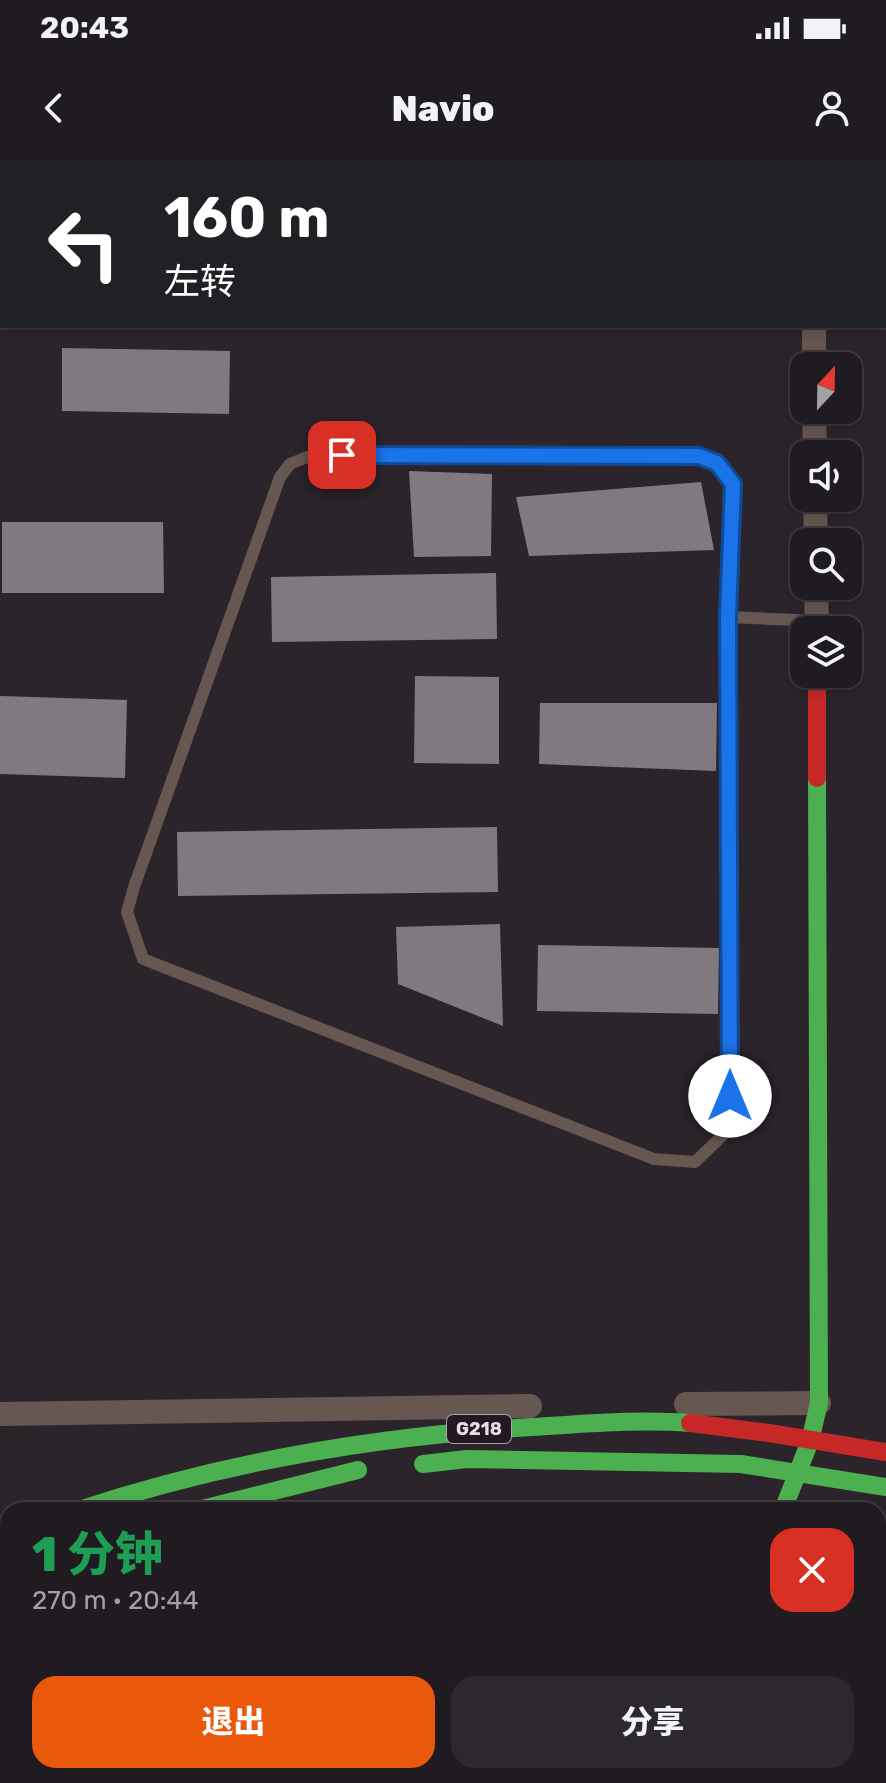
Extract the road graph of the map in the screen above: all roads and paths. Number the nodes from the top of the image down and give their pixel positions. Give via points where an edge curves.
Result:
1 (814, 328) edge
2 (814, 352) edge
3 (728, 617) junction
4 (790, 623) edge
5 (817, 688) edge
6 (819, 1403) junction
7 (0, 1414) edge
8 (886, 1452) edge
9 (407, 1465) dead end
10 (376, 1468) dead end
11 (886, 1487) edge
12 (101, 1502) edge
13 (228, 1502) edge
14 (786, 1502) edge

1 - 2 street
3 - 3 lane via 733,484 717,463 699,456 312,455 290,464 280,477 134,887 127,912 143,959 654,1159 695,1162 722,1136 730,1096
3 - 4 lane
5 - 6 main road
6 - 7 street
6 - 14 main road
8 - 12 main road, G218, bridge via 764,1431 650,1421 468,1429 292,1453 141,1487
9 - 11 main road, G218, bridge via 467,1459 741,1464
10 - 13 main road, bridge

